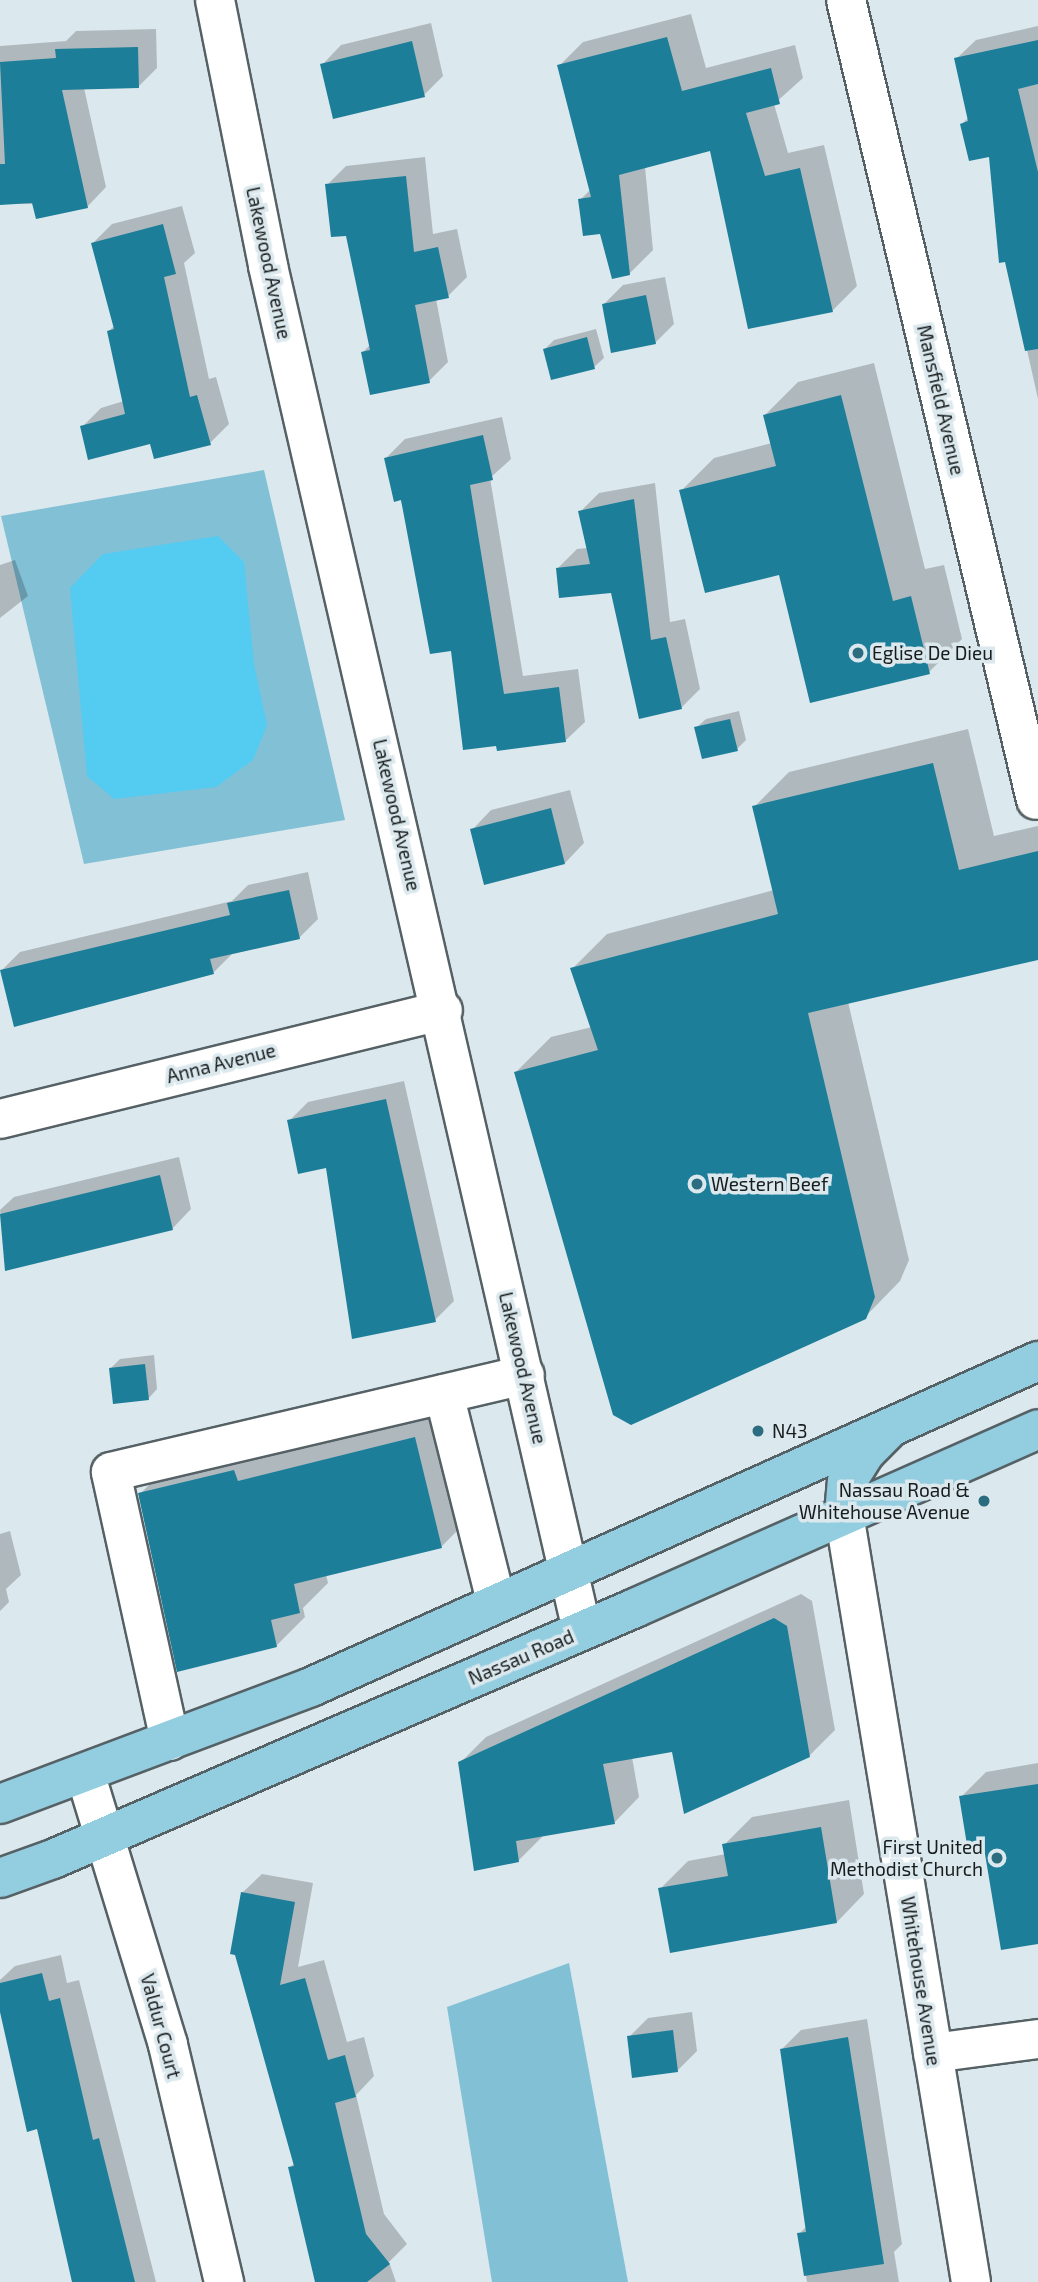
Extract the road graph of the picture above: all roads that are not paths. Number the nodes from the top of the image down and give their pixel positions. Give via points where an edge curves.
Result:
1 (215, 0) edge
2 (846, 0) edge
3 (1037, 800) edge
4 (443, 1010) junction
5 (0, 1119) edge
6 (1038, 1361) edge
7 (525, 1375) junction
8 (444, 1394) junction
9 (898, 1420) junction
10 (1038, 1429) edge
11 (844, 1514) junction
12 (569, 1570) junction
13 (496, 1601) junction
14 (582, 1630) junction
15 (170, 1741) junction
16 (85, 1773) junction
17 (0, 1804) edge
18 (105, 1836) junction
19 (0, 1878) edge
20 (1038, 2039) edge
21 (933, 2053) junction
22 (224, 2282) edge
23 (971, 2282) edge

1 - 4 street, Lakewood Avenue via 268,266
2 - 3 street, Mansfield Avenue
4 - 5 street, Anna Avenue
4 - 7 street, Lakewood Avenue
6 - 9 main road
7 - 8 street
7 - 12 street, Lakewood Avenue
8 - 13 street
8 - 15 street via 111,1472
9 - 11 main road via 866,1452 848,1482
9 - 12 main road
10 - 11 main road, Nassau Road
11 - 14 main road, Nassau Road
11 - 21 street, Whitehouse Avenue
12 - 13 main road
12 - 14 street, Lakewood Avenue
13 - 15 main road via 311,1687
14 - 18 main road, Nassau Road
15 - 16 main road
16 - 17 main road
16 - 18 street, Valdur Court
18 - 19 main road, Nassau Road
18 - 22 street, Valdur Court via 167,2045
20 - 21 street
21 - 23 street, Whitehouse Avenue

